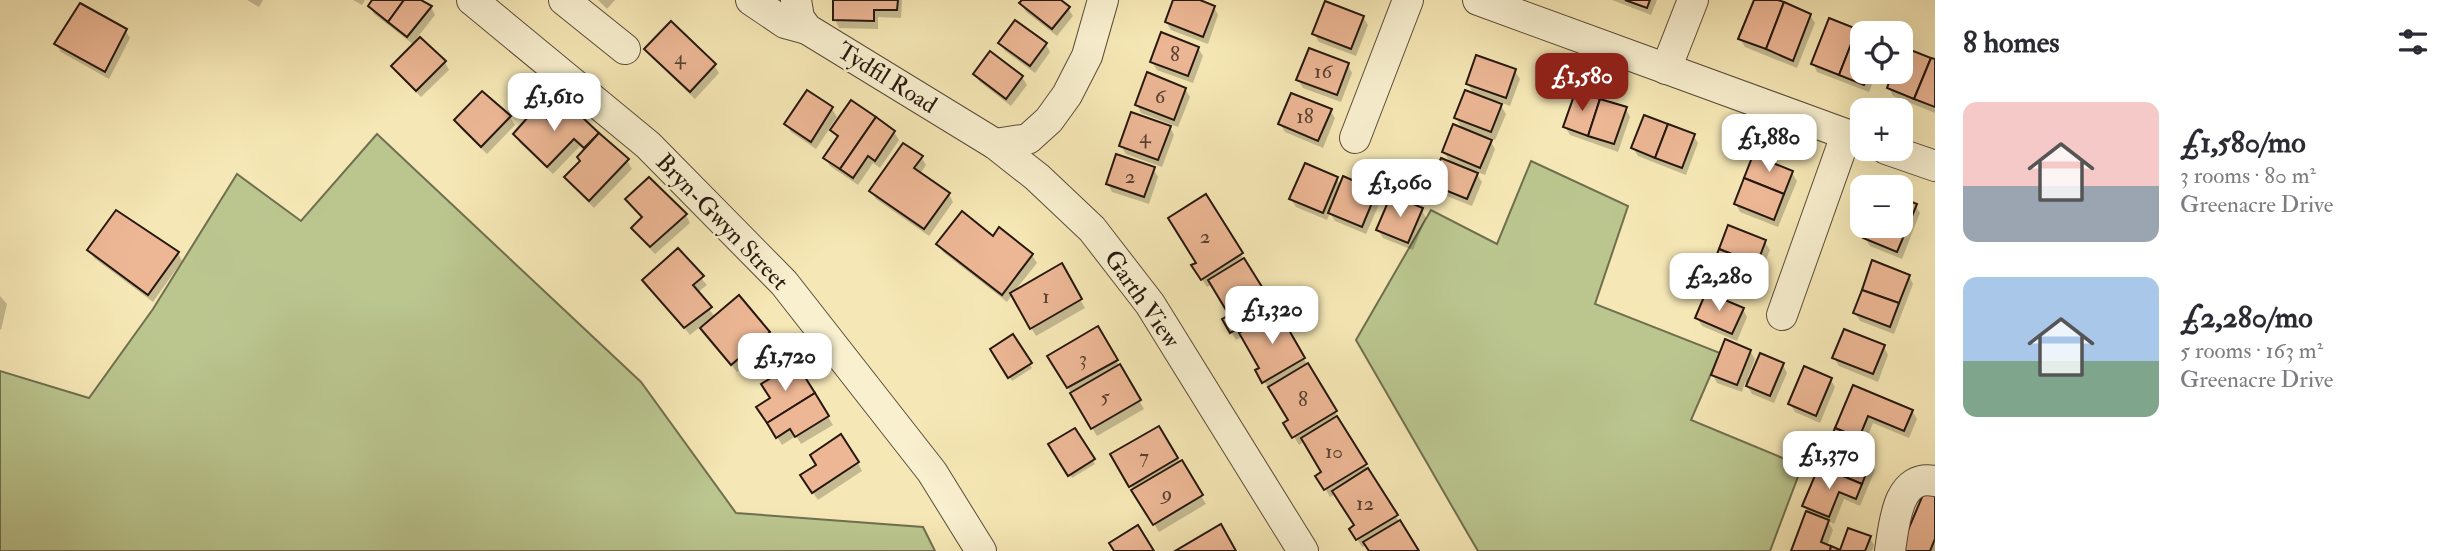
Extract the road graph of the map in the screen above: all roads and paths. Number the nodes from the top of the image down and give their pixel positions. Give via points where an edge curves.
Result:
1 (471, 0) edge
2 (564, 0) edge
3 (751, 0) edge
4 (796, 0) edge
5 (1103, 0) edge
6 (1408, 0) edge
7 (1478, 0) edge
8 (1693, 0) edge
9 (807, 29) junction
10 (625, 49) dead end
11 (1666, 68) junction
12 (1850, 136) edge
13 (1355, 138) dead end
14 (995, 144) junction
15 (1850, 147) edge
16 (1913, 158) edge
17 (1935, 166) edge
18 (1782, 315) dead end
19 (1935, 481) edge
20 (981, 551) edge
21 (1303, 551) edge
22 (1890, 551) edge

1 - 20 street, Bryn-Gwyn Street via 648,145 784,283 932,472
2 - 10 street
3 - 9 street, Tydfil Road via 785,23
4 - 9 street via 799,18
5 - 14 street via 1087,57 1068,95 1028,139
6 - 13 street
7 - 11 street
8 - 11 street
9 - 14 street, Tydfil Road
11 - 12 street
14 - 21 street, Garth View via 1092,229 1150,304
15 - 18 street
16 - 17 street
19 - 22 street via 1914,483 1901,496

